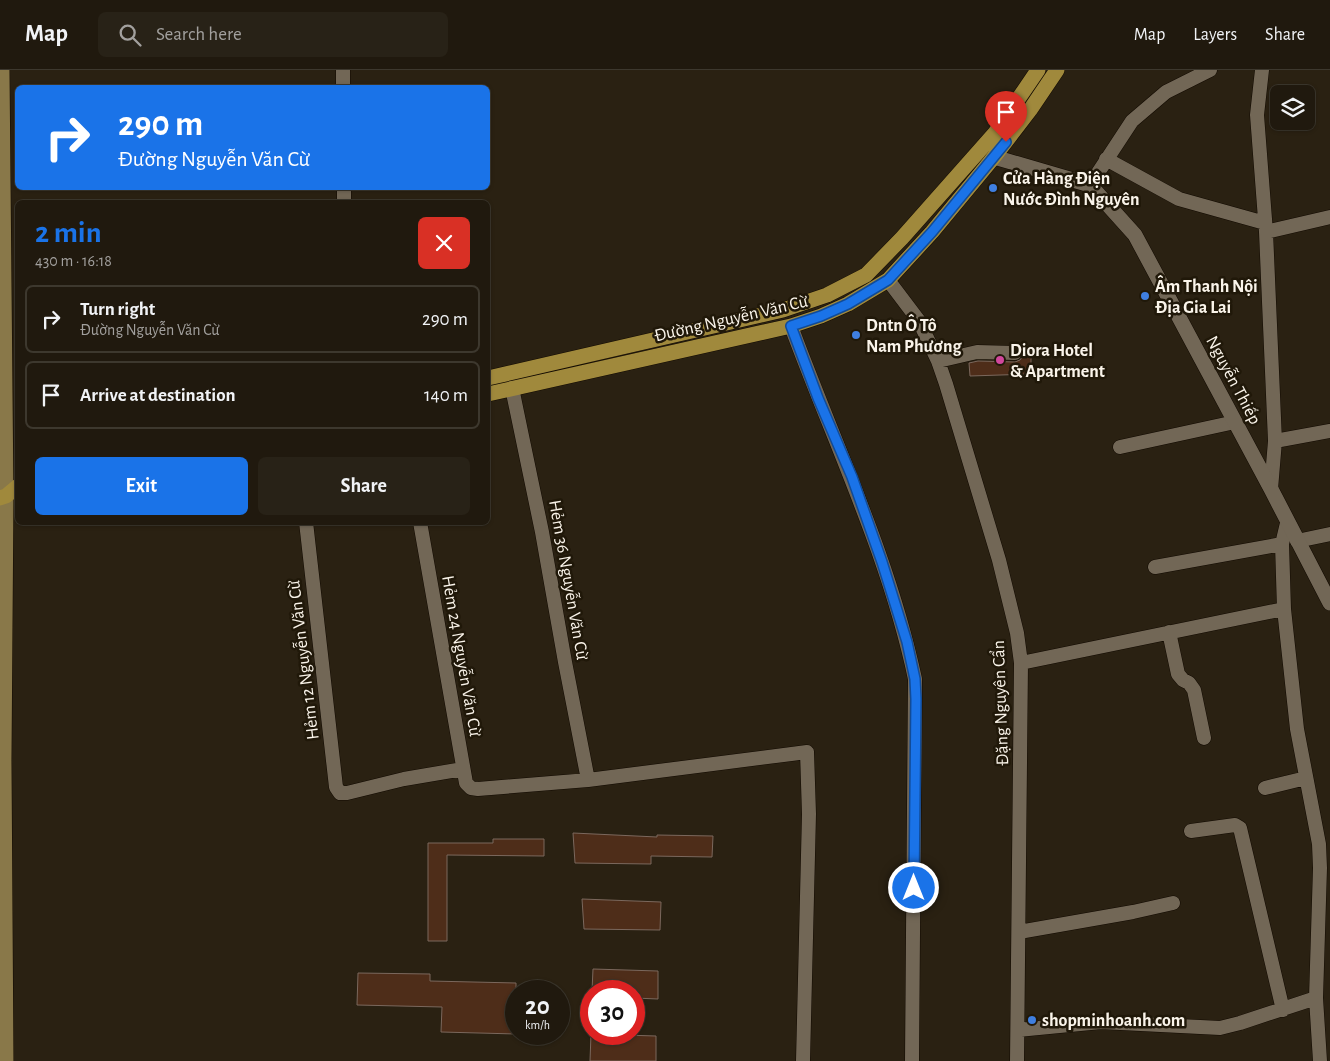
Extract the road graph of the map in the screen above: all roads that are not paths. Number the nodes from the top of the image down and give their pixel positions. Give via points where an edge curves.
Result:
1 (2, 70) edge
2 (343, 70) edge
3 (1038, 70) edge
4 (1057, 70) edge
5 (1210, 70) edge
6 (1262, 70) edge
7 (343, 85) edge
8 (994, 157) junction
9 (1106, 159) junction
10 (1090, 185) junction
11 (1330, 217) edge
12 (1266, 228) junction
13 (888, 280) junction
14 (791, 326) junction
15 (691, 331) junction
16 (696, 347) junction
17 (1015, 353) dead end
18 (938, 361) junction
19 (490, 378) edge
20 (512, 388) junction
21 (490, 394) edge
22 (1235, 422) junction
23 (1330, 431) edge
24 (1275, 441) junction
25 (1120, 447) dead end
26 (1271, 489) junction
27 (10, 495) edge
28 (1287, 523) junction
29 (306, 525) edge
30 (421, 525) edge
31 (1330, 534) edge
32 (1297, 541) junction
33 (1282, 544) junction
34 (1155, 567) dead end
35 (1330, 603) edge
36 (1284, 609) junction
37 (1169, 632) junction
38 (1021, 663) junction
39 (1204, 738) dead end
40 (463, 769) junction
41 (1306, 778) junction
42 (588, 780) junction
43 (1265, 788) dead end
44 (1191, 831) dead end
45 (1325, 865) edge
46 (1173, 902) dead end
47 (1324, 923) edge
48 (1019, 932) junction
49 (1316, 998) junction
50 (1283, 1010) junction
51 (1324, 1029) edge
52 (1018, 1030) junction
53 (6, 1061) edge
54 (804, 1061) edge
55 (912, 1061) edge
56 (1017, 1061) edge
57 (1320, 1061) edge

1 - 27 main road
2 - 7 street
3 - 15 main road, Đường Nguyễn Văn Cừ via 995,133 866,275 827,295 783,310
4 - 8 main road, Đường Nguyễn Văn Cừ
5 - 9 street via 1166,92 1150,104 1132,121
6 - 12 street via 1257,115
8 - 10 street
8 - 13 main road, Đường Nguyễn Văn Cừ
9 - 10 street
9 - 12 street via 1179,199
10 - 22 street, Nguyễn Thiếp via 1135,234
11 - 12 street
12 - 24 street
13 - 14 main road, Đường Nguyễn Văn Cừ via 848,304
13 - 18 street, Đặng Nguyên Cẩn via 919,321
14 - 16 main road, Đường Nguyễn Văn Cừ
14 - 55 street via 852,477 882,562 915,679
15 - 16 main road
15 - 19 main road, Đường Nguyễn Văn Cừ
16 - 20 main road, Đường Nguyễn Văn Cừ
17 - 18 street via 977,352
18 - 38 street, Đặng Nguyên Cẩn via 999,560
20 - 21 main road, Đường Nguyễn Văn Cừ
20 - 42 street, Hẻm 36 Nguyễn Văn Cừ
22 - 25 street
22 - 26 street, Nguyễn Thiếp
23 - 24 street
24 - 26 street
26 - 28 street, Nguyễn Thiếp
27 - 53 main road via 4,761
28 - 32 street, Nguyễn Thiếp
28 - 33 street
29 - 40 street, Hẻm 12 Nguyễn Văn Cừ via 336,787 340,793 347,793
30 - 40 street, Hẻm 24 Nguyễn Văn Cừ
31 - 32 street
32 - 35 street, Nguyễn Thiếp
33 - 34 street
33 - 36 street
36 - 37 street
36 - 41 street via 1297,729
37 - 38 street
37 - 39 street via 1178,674 1194,690
38 - 48 street, Đặng Nguyên Cẩn
40 - 42 street, Hẻm 24 Nguyễn Văn Cừ via 466,783 478,789
41 - 43 street
41 - 45 street
42 - 54 street via 807,752 809,814
44 - 50 street via 1235,825 1240,828
45 - 47 street
46 - 48 street
47 - 49 street
48 - 52 street, Đặng Nguyên Cẩn
49 - 50 street
49 - 51 street
50 - 52 street via 1220,1028 1101,1022
51 - 57 street
52 - 56 street, Đặng Nguyên Cẩn

